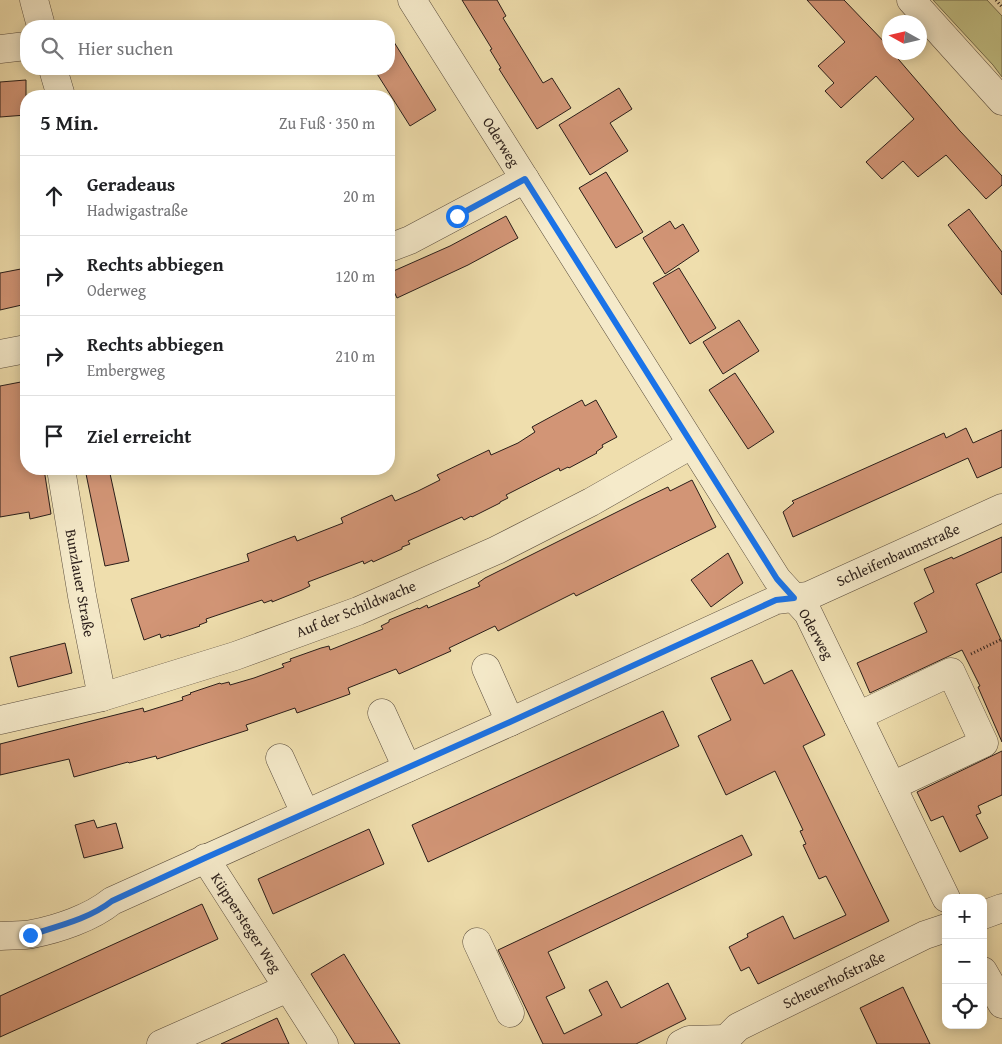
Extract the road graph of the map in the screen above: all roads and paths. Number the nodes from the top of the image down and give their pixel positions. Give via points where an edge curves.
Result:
1 (34, 0) edge
2 (412, 0) edge
3 (911, 0) edge
4 (996, 0) edge
5 (1002, 7) edge
6 (39, 20) edge
7 (20, 47) edge
8 (0, 49) edge
9 (55, 75) edge
10 (59, 90) edge
11 (1002, 101) edge
12 (525, 179) junction
13 (395, 246) edge
14 (20, 350) edge
15 (0, 354) edge
16 (691, 445) junction
17 (62, 475) edge
18 (1002, 508) edge
19 (794, 598) junction
20 (1002, 639) edge
21 (486, 668) dead end
22 (951, 672) junction
23 (102, 697) junction
24 (382, 712) dead end
25 (858, 716) junction
26 (0, 720) edge
27 (510, 722) junction
28 (993, 744) edge
29 (280, 758) dead end
30 (408, 768) junction
31 (892, 786) junction
32 (305, 813) junction
33 (205, 858) junction
34 (944, 894) edge
35 (1002, 908) edge
36 (987, 914) edge
37 (942, 929) edge
38 (0, 936) edge
39 (476, 942) dead end
40 (987, 978) edge
41 (288, 988) junction
42 (1002, 1004) edge
43 (510, 1013) dead end
44 (726, 1042) edge
45 (161, 1044) edge
46 (324, 1044) edge
47 (681, 1044) edge

1 - 6 street
2 - 12 street, Oderweg
3 - 11 street
4 - 5 path
7 - 8 street
9 - 10 street
12 - 13 street
12 - 16 street, Oderweg
14 - 15 street
16 - 19 street, Oderweg via 777,579
16 - 23 street, Auf der Schildwache via 498,550 358,611 236,656
17 - 23 street, Bunzlauer Straße
18 - 19 street, Schleifenbaumstraße via 808,596
19 - 25 street, Oderweg via 808,613
19 - 27 street, Schleifenbaumstraße via 776,600
20 - 22 path via 959,660
21 - 27 street
22 - 25 street
22 - 28 street
23 - 26 street, Auf der Schildwache
24 - 30 street
25 - 31 street, Oderweg
27 - 30 street, Schleifenbaumstraße
28 - 31 street
29 - 32 street
30 - 32 street, Schleifenbaumstraße
31 - 34 street, Oderweg
32 - 33 street, Schleifenbaumstraße
33 - 38 street, Schleifenbaumstraße via 66,924 30,935
33 - 41 street, Küppersteger Weg
35 - 36 street
37 - 44 street, Scheuerhofstraße via 738,1027
39 - 43 street
40 - 42 street
41 - 45 street, Küppersteger Weg
41 - 46 street, Küppersteger Weg
44 - 47 street, Scheuerhofstraße via 689,1040

